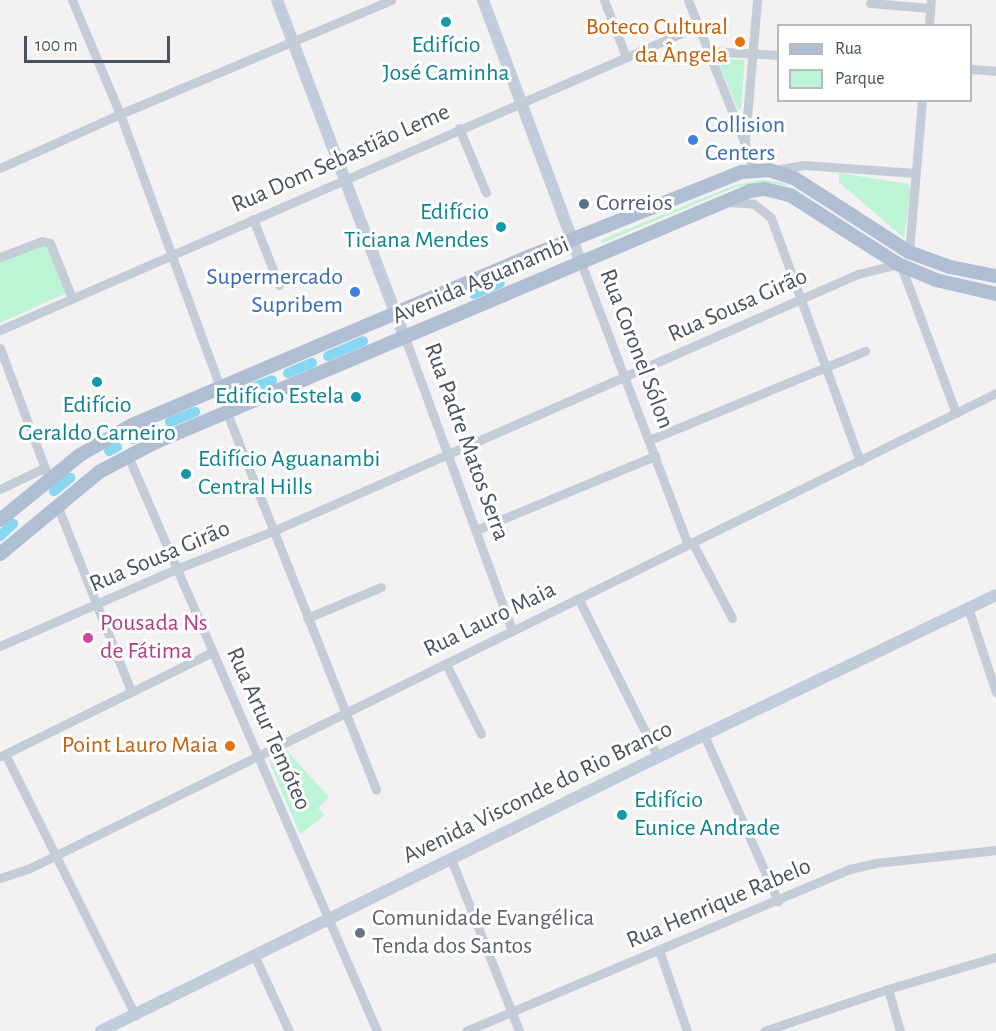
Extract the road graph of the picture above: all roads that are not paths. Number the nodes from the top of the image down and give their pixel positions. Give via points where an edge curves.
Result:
1 (72, 0) edge
2 (277, 0) edge
3 (391, 0) edge
4 (483, 0) edge
5 (604, 0) edge
6 (688, 0) edge
7 (757, 0) edge
8 (870, 3) dead end
9 (931, 4) edge
10 (928, 24) edge
11 (698, 26) junction
12 (293, 41) junction
13 (709, 51) junction
14 (753, 53) junction
15 (777, 55) edge
16 (626, 57) junction
17 (972, 69) edge
18 (996, 71) edge
19 (522, 102) junction
20 (922, 102) edge
21 (120, 114) junction
22 (459, 128) junction
23 (745, 144) junction
24 (0, 168) edge
25 (770, 170) junction
26 (753, 171) junction
27 (916, 174) junction
28 (346, 179) junction
29 (486, 193) dead end
30 (725, 202) junction
31 (253, 219) junction
32 (573, 240) junction
33 (909, 252) junction
34 (171, 255) junction
35 (0, 257) edge
36 (581, 262) junction
37 (900, 265) junction
38 (996, 276) edge
39 (279, 285) dead end
40 (996, 294) edge
41 (72, 298) junction
42 (801, 299) junction
43 (396, 313) junction
44 (0, 330) edge
45 (405, 338) junction
46 (0, 348) edge
47 (865, 351) dead end
48 (825, 368) junction
49 (624, 377) junction
50 (220, 388) junction
51 (996, 393) edge
52 (227, 413) junction
53 (956, 413) junction
54 (649, 440) junction
55 (446, 453) junction
56 (128, 456) junction
57 (655, 456) junction
58 (860, 460) junction
59 (47, 473) junction
60 (0, 489) edge
61 (57, 506) junction
62 (0, 520) edge
63 (476, 530) junction
64 (273, 531) junction
65 (690, 543) junction
66 (0, 554) edge
67 (176, 569) junction
68 (381, 587) dead end
69 (996, 595) edge
70 (579, 600) junction
71 (96, 605) junction
72 (968, 608) junction
73 (307, 618) junction
74 (732, 618) dead end
75 (512, 630) junction
76 (0, 646) edge
77 (212, 652) junction
78 (446, 664) junction
79 (131, 691) junction
80 (996, 692) edge
81 (344, 712) junction
82 (481, 734) dead end
83 (704, 735) junction
84 (259, 754) junction
85 (3, 755) edge
86 (658, 756) junction
87 (376, 790) dead end
88 (996, 850) edge
89 (56, 855) junction
90 (451, 859) junction
91 (0, 878) edge
92 (778, 901) junction
93 (330, 919) junction
94 (658, 950) junction
95 (254, 955) junction
96 (996, 957) edge
97 (888, 989) junction
98 (512, 1012) junction
99 (135, 1015) junction
100 (101, 1031) edge
101 (289, 1031) edge
102 (377, 1031) edge
103 (466, 1031) edge
104 (519, 1031) edge
105 (687, 1031) edge
106 (764, 1031) edge
107 (900, 1031) edge

1 - 21 street
2 - 12 main road, Rua Padre Matos Serra
3 - 12 street
4 - 19 main road, Rua Coronel Sólon
5 - 16 street
6 - 11 street
7 - 14 street
8 - 9 street
9 - 10 street
11 - 13 street
11 - 16 street, Rua Dom Sebastião Leme
12 - 21 street
12 - 28 main road, Rua Padre Matos Serra
13 - 14 street
13 - 23 street
14 - 15 street
14 - 23 street
16 - 19 street, Rua Dom Sebastião Leme
17 - 18 street
19 - 22 street, Rua Dom Sebastião Leme
19 - 32 main road, Rua Coronel Sólon
20 - 27 street
21 - 24 street
21 - 34 street
22 - 28 street, Rua Dom Sebastião Leme
22 - 29 street
23 - 26 street
25 - 26 main road, Avenida Aguanambi
25 - 27 street via 804,165
25 - 33 main road, Avenida Aguanambi via 807,184
26 - 32 main road, Avenida Aguanambi via 742,172
27 - 33 street
28 - 31 street, Rua Dom Sebastião Leme
28 - 43 main road, Rua Padre Matos Serra
30 - 36 main road, Avenida Aguanambi
30 - 37 main road, Avenida Aguanambi via 764,189 790,195
30 - 42 street via 754,204 771,218
31 - 34 street, Rua Dom Sebastião Leme
31 - 39 street
32 - 36 main road, Rua Coronel Sólon
32 - 43 main road, Avenida Aguanambi
33 - 38 main road, Avenida Aguanambi via 950,267
34 - 41 street, Rua Dom Sebastião Leme
34 - 50 street
35 - 41 street via 39,242 50,243
36 - 45 main road, Avenida Aguanambi
36 - 49 street, Rua Coronel Sólon
37 - 40 main road, Avenida Aguanambi via 936,280
37 - 42 street, Rua Sousa Girão via 858,274
37 - 53 street
41 - 44 street, Rua Dom Sebastião Leme
42 - 48 street
42 - 49 street, Rua Sousa Girão
43 - 45 main road, Rua Padre Matos Serra
43 - 50 main road, Avenida Aguanambi
45 - 52 main road, Avenida Aguanambi
45 - 55 street, Rua Padre Matos Serra
46 - 59 street
47 - 48 street
48 - 54 street
48 - 58 street
49 - 54 street, Rua Coronel Sólon
49 - 55 street, Rua Sousa Girão
50 - 59 main road, Avenida Aguanambi via 132,425
51 - 53 street, Rua Lauro Maia
52 - 56 main road, Avenida Aguanambi
52 - 64 street
53 - 58 street, Rua Lauro Maia
54 - 57 street, Rua Coronel Sólon
55 - 63 street, Rua Padre Matos Serra
55 - 64 street, Rua Sousa Girão
56 - 61 main road, Avenida Aguanambi via 99,472
56 - 67 street, Rua Artur Temóteo
57 - 63 street
57 - 65 street, Rua Coronel Sólon
58 - 65 street, Rua Lauro Maia
59 - 60 street
59 - 62 main road, Avenida Aguanambi
61 - 66 main road, Avenida Aguanambi
61 - 71 street
63 - 75 street, Rua Padre Matos Serra
64 - 67 street, Rua Sousa Girão
64 - 73 street
65 - 70 street, Rua Lauro Maia
65 - 74 street, Rua Coronel Sólon
67 - 71 street, Rua Sousa Girão
67 - 77 street, Rua Artur Temóteo
68 - 73 street
69 - 72 main road, Avenida Visconde do Rio Branco
70 - 75 street, Rua Lauro Maia
70 - 86 street
71 - 76 street, Rua Sousa Girão
71 - 79 street
72 - 80 street
72 - 83 main road, Avenida Visconde do Rio Branco
73 - 81 street
75 - 78 street, Rua Lauro Maia
77 - 79 street
77 - 84 street, Rua Artur Temóteo
78 - 81 street, Rua Lauro Maia
78 - 82 street
79 - 85 street
81 - 84 street, Rua Lauro Maia
81 - 87 street
83 - 86 main road, Avenida Visconde do Rio Branco
83 - 92 street
84 - 89 street, Rua Lauro Maia
84 - 93 street, Rua Artur Temóteo
85 - 89 street
86 - 90 main road, Avenida Visconde do Rio Branco
88 - 92 street, Rua Henrique Rabelo via 875,862
89 - 91 street, Rua Lauro Maia
89 - 99 street
90 - 93 main road, Avenida Visconde do Rio Branco
90 - 98 street
92 - 94 street, Rua Henrique Rabelo
93 - 95 main road, Avenida Visconde do Rio Branco
93 - 102 street, Rua Artur Temóteo
94 - 98 street, Rua Henrique Rabelo
94 - 105 street
95 - 99 main road, Avenida Visconde do Rio Branco
95 - 101 street
96 - 97 street
97 - 106 street
97 - 107 street
98 - 103 street, Rua Henrique Rabelo
98 - 104 street
99 - 100 main road, Avenida Visconde do Rio Branco

